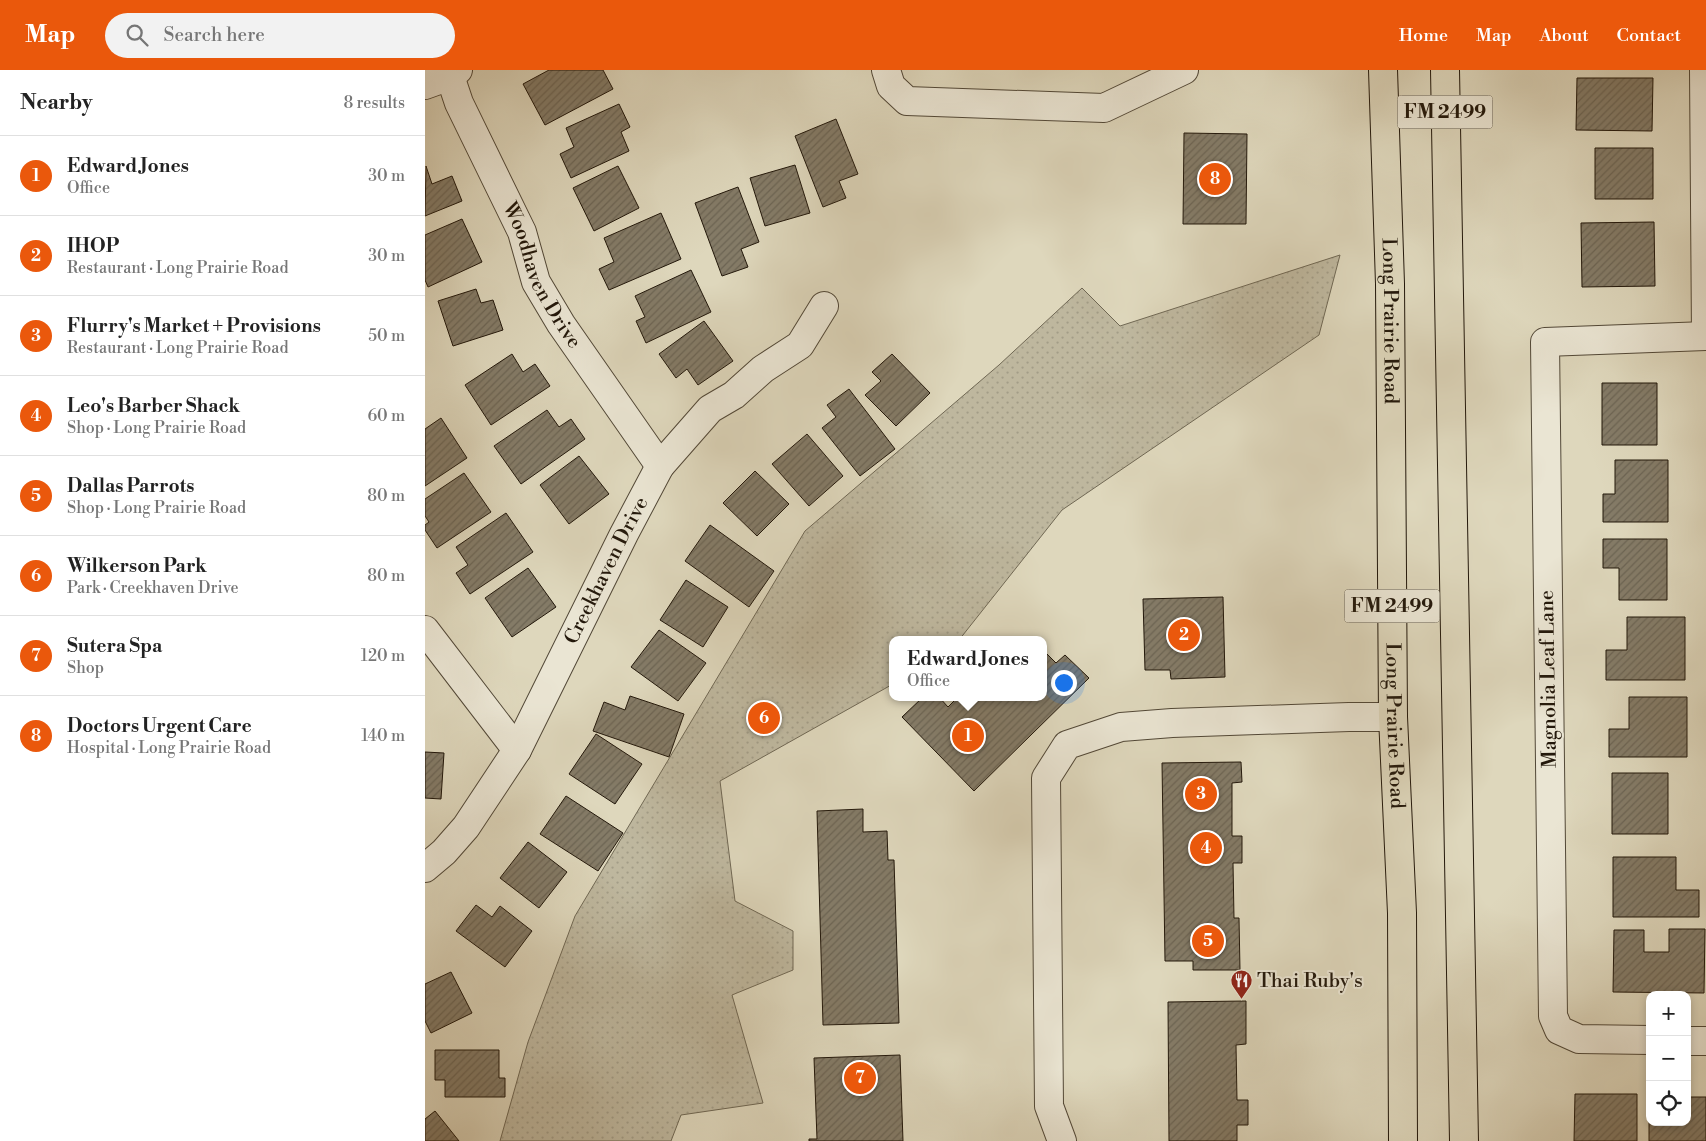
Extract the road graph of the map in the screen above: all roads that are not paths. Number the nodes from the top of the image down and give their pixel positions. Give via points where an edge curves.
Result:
1 (886, 70) edge
2 (1184, 70) edge
3 (1383, 70) edge
4 (1445, 70) edge
5 (1704, 70) edge
6 (444, 75) edge
7 (824, 306) dead end
8 (1706, 336) edge
9 (660, 466) junction
10 (425, 630) edge
11 (1393, 717) junction
12 (517, 750) junction
13 (425, 868) edge
14 (1646, 1040) edge
15 (1691, 1041) edge
16 (1706, 1041) edge
17 (1062, 1141) edge
18 (1403, 1141) edge
19 (1464, 1141) edge

1 - 2 street via 891,86 907,101 1103,108
3 - 11 main road, Long Prairie Road / FM 2499 via 1390,284
4 - 19 main road, FM 2499
5 - 8 street
6 - 9 street, Woodhaven Drive via 522,232 536,282 561,324
7 - 9 street, Creekhaven Drive via 799,345 763,369 734,395 710,409
8 - 14 street, Magnolia Leaf Lane via 1545,342 1553,1016 1559,1030 1579,1039
9 - 12 street, Creekhaven Drive
10 - 12 street
11 - 17 street via 1349,716 1121,727 1067,745 1046,778 1049,1106
11 - 18 main road, Long Prairie Road / FM 2499 via 1401,913
12 - 13 street, Creekhaven Drive via 466,827
15 - 16 street

